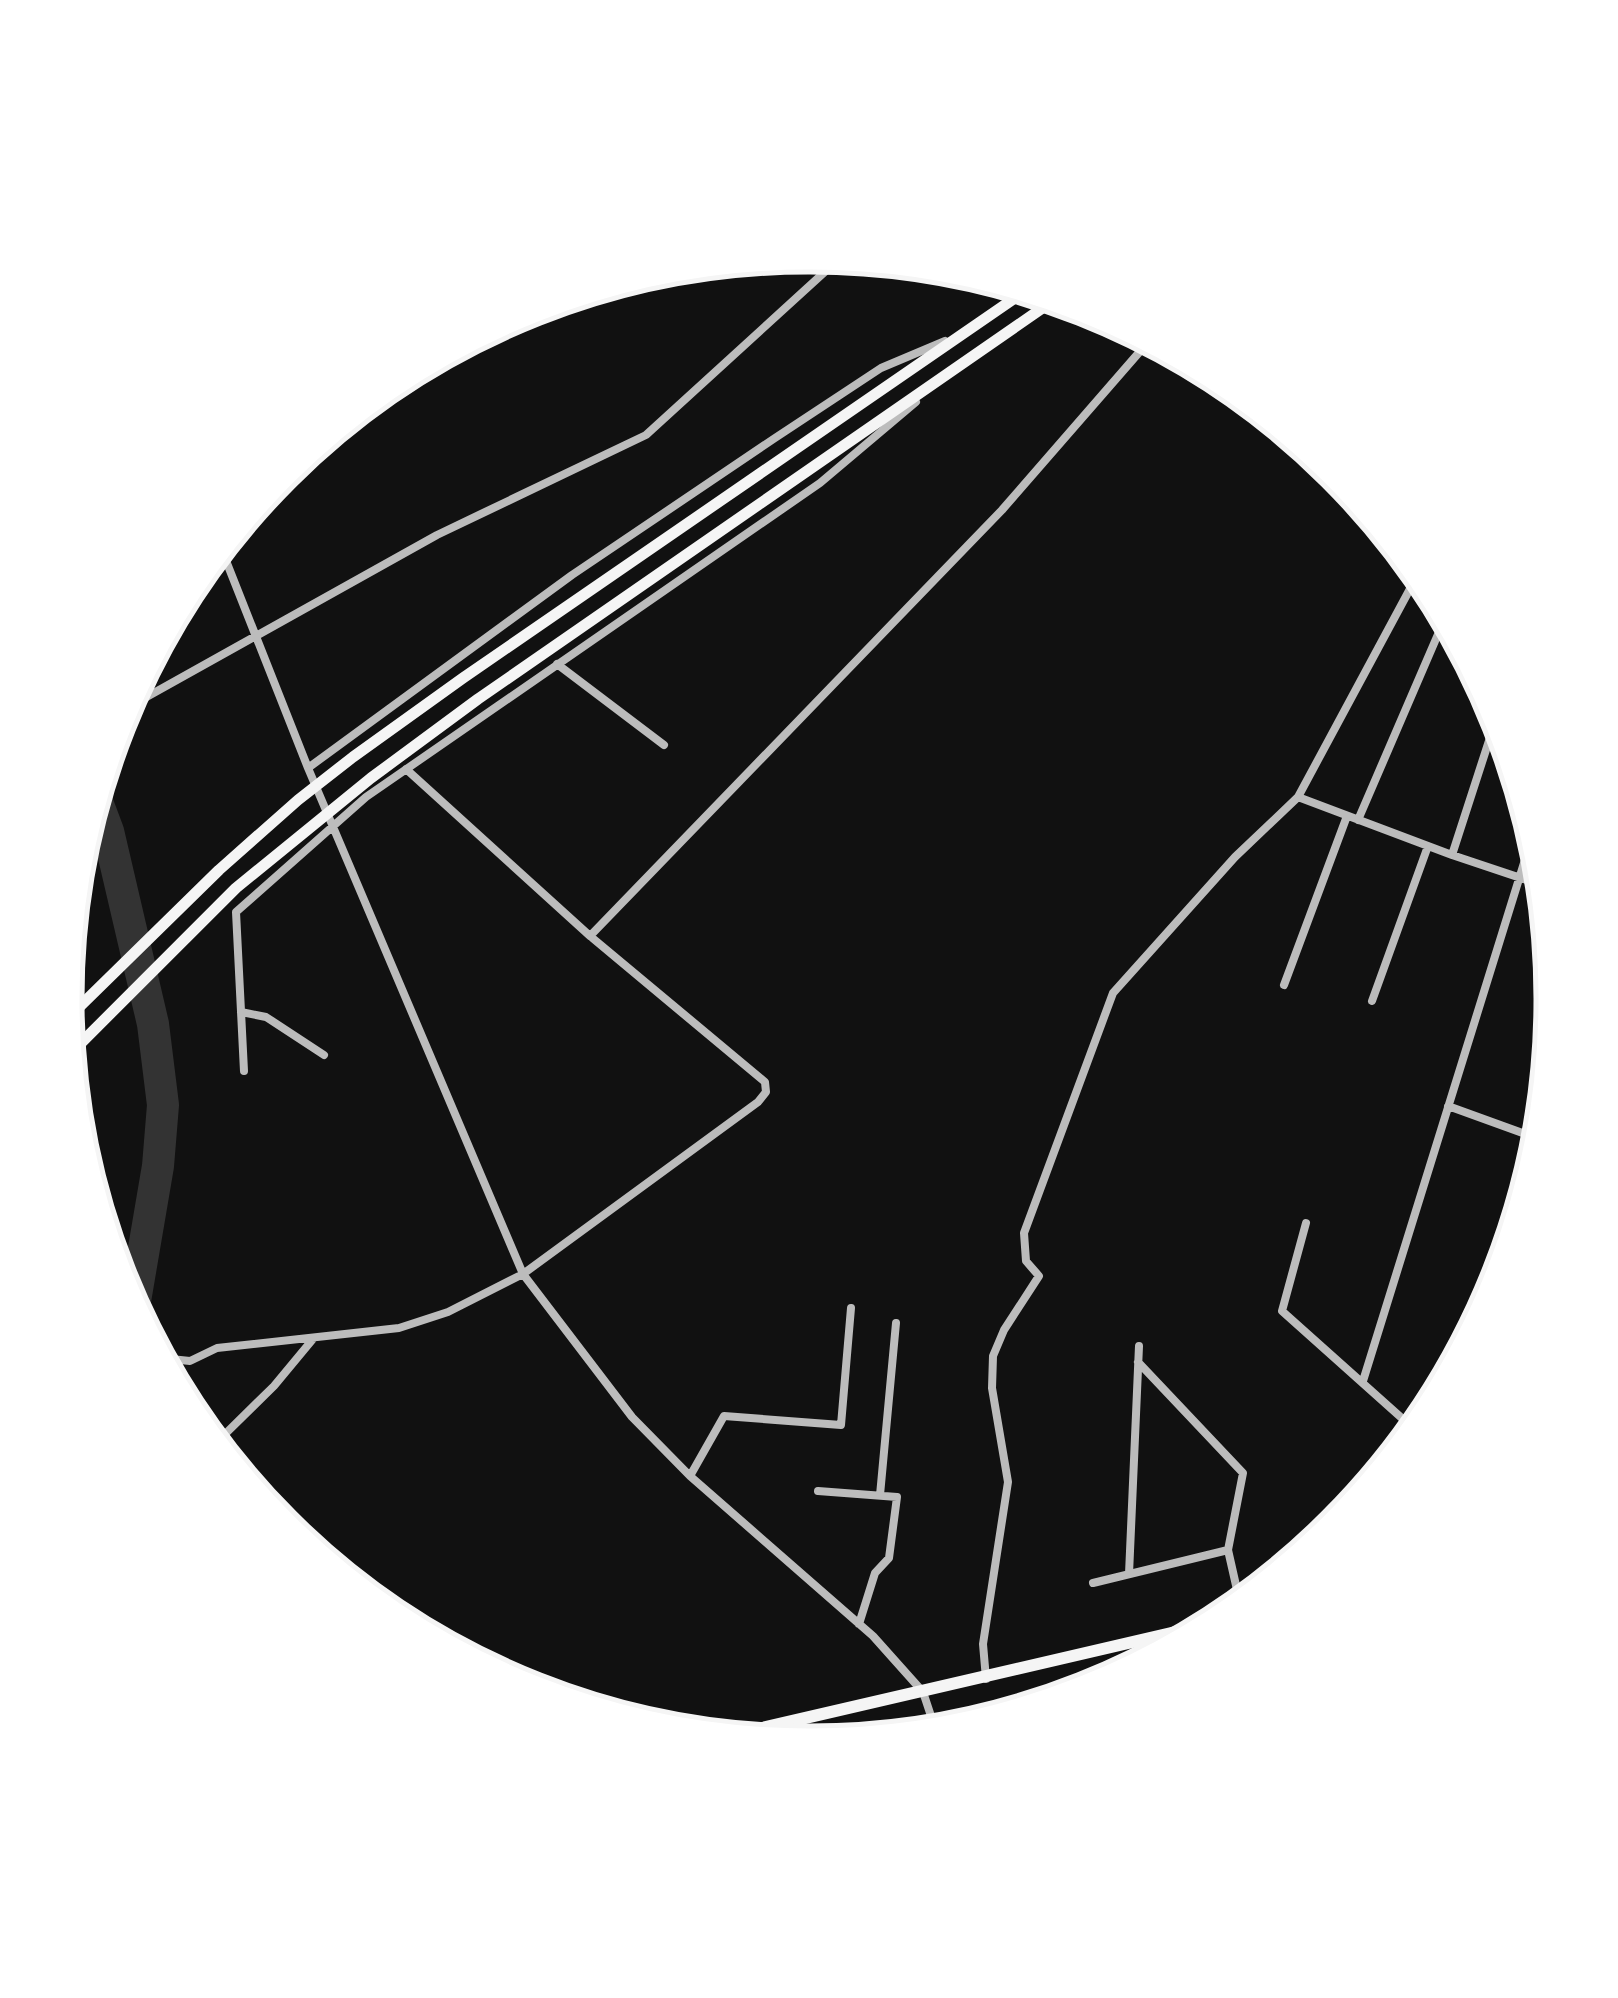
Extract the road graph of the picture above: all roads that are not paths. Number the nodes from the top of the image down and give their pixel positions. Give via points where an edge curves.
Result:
1 (824, 273) edge
2 (1010, 301) edge
3 (1040, 310) edge
4 (966, 332) junction
5 (1139, 352) edge
6 (945, 375) junction
7 (228, 564) edge
8 (1409, 590) edge
9 (1438, 635) edge
10 (256, 636) junction
11 (557, 664) junction
12 (150, 694) edge
13 (1488, 743) edge
14 (664, 745) dead end
15 (308, 768) junction
16 (406, 769) junction
17 (1298, 797) junction
18 (1347, 816) junction
19 (1358, 820) junction
20 (332, 824) junction
21 (1428, 846) junction
22 (1452, 855) junction
23 (1523, 864) edge
24 (1519, 878) junction
25 (1525, 880) edge
26 (590, 936) junction
27 (1284, 986) dead end
28 (1372, 1001) dead end
29 (82, 1004) edge
30 (241, 1012) junction
31 (84, 1040) edge
32 (324, 1055) dead end
33 (244, 1071) dead end
34 (1448, 1106) junction
35 (1523, 1133) edge
36 (1306, 1222) dead end
37 (523, 1274) junction
38 (851, 1308) dead end
39 (896, 1323) dead end
40 (313, 1339) junction
41 (1139, 1346) dead end
42 (179, 1360) edge
43 (1138, 1362) junction
44 (1363, 1381) junction
45 (1402, 1418) edge
46 (227, 1432) edge
47 (690, 1476) junction
48 (818, 1491) dead end
49 (880, 1495) junction
50 (1228, 1550) junction
51 (1129, 1574) junction
52 (1094, 1583) dead end
53 (1236, 1586) edge
54 (860, 1624) junction
55 (1155, 1637) edge
56 (986, 1678) junction
57 (923, 1692) junction
58 (931, 1715) edge
59 (781, 1725) edge

1 - 10 street via 646,436 436,536
2 - 4 main road
3 - 6 main road
4 - 15 street via 881,368 775,438 572,575
4 - 29 main road via 463,678 298,800
5 - 26 street via 1002,510
6 - 11 street via 820,484
6 - 31 main road via 478,699 316,820 236,888
7 - 10 street
8 - 17 street
9 - 19 street
10 - 12 street
10 - 15 street
11 - 14 street
11 - 16 street
13 - 22 street
15 - 20 street
16 - 20 street
16 - 26 street
17 - 18 street
17 - 56 street via 1234,857 1113,994 1024,1233 1026,1261 1039,1276 993,1356 1008,1482 983,1644
18 - 19 street
18 - 27 street
19 - 21 street
20 - 30 street via 236,912
20 - 37 street
21 - 22 street
21 - 28 street
22 - 24 street
23 - 24 street
24 - 25 street
24 - 34 street
26 - 37 street via 765,1082 766,1092
30 - 32 street via 266,1017
30 - 33 street
34 - 35 street
34 - 44 street
36 - 44 street via 1282,1311
37 - 40 street via 400,1328
37 - 47 street via 632,1418
38 - 47 street via 841,1425 724,1416
39 - 49 street
40 - 42 street via 218,1348
40 - 46 street
41 - 43 street
43 - 50 street via 1243,1474
43 - 51 street
44 - 45 street
47 - 54 street
48 - 49 street
49 - 54 street via 896,1497 889,1558 875,1572
50 - 51 street
50 - 53 street
51 - 52 street
54 - 57 street
55 - 56 main road
56 - 57 main road
57 - 58 street
57 - 59 main road

